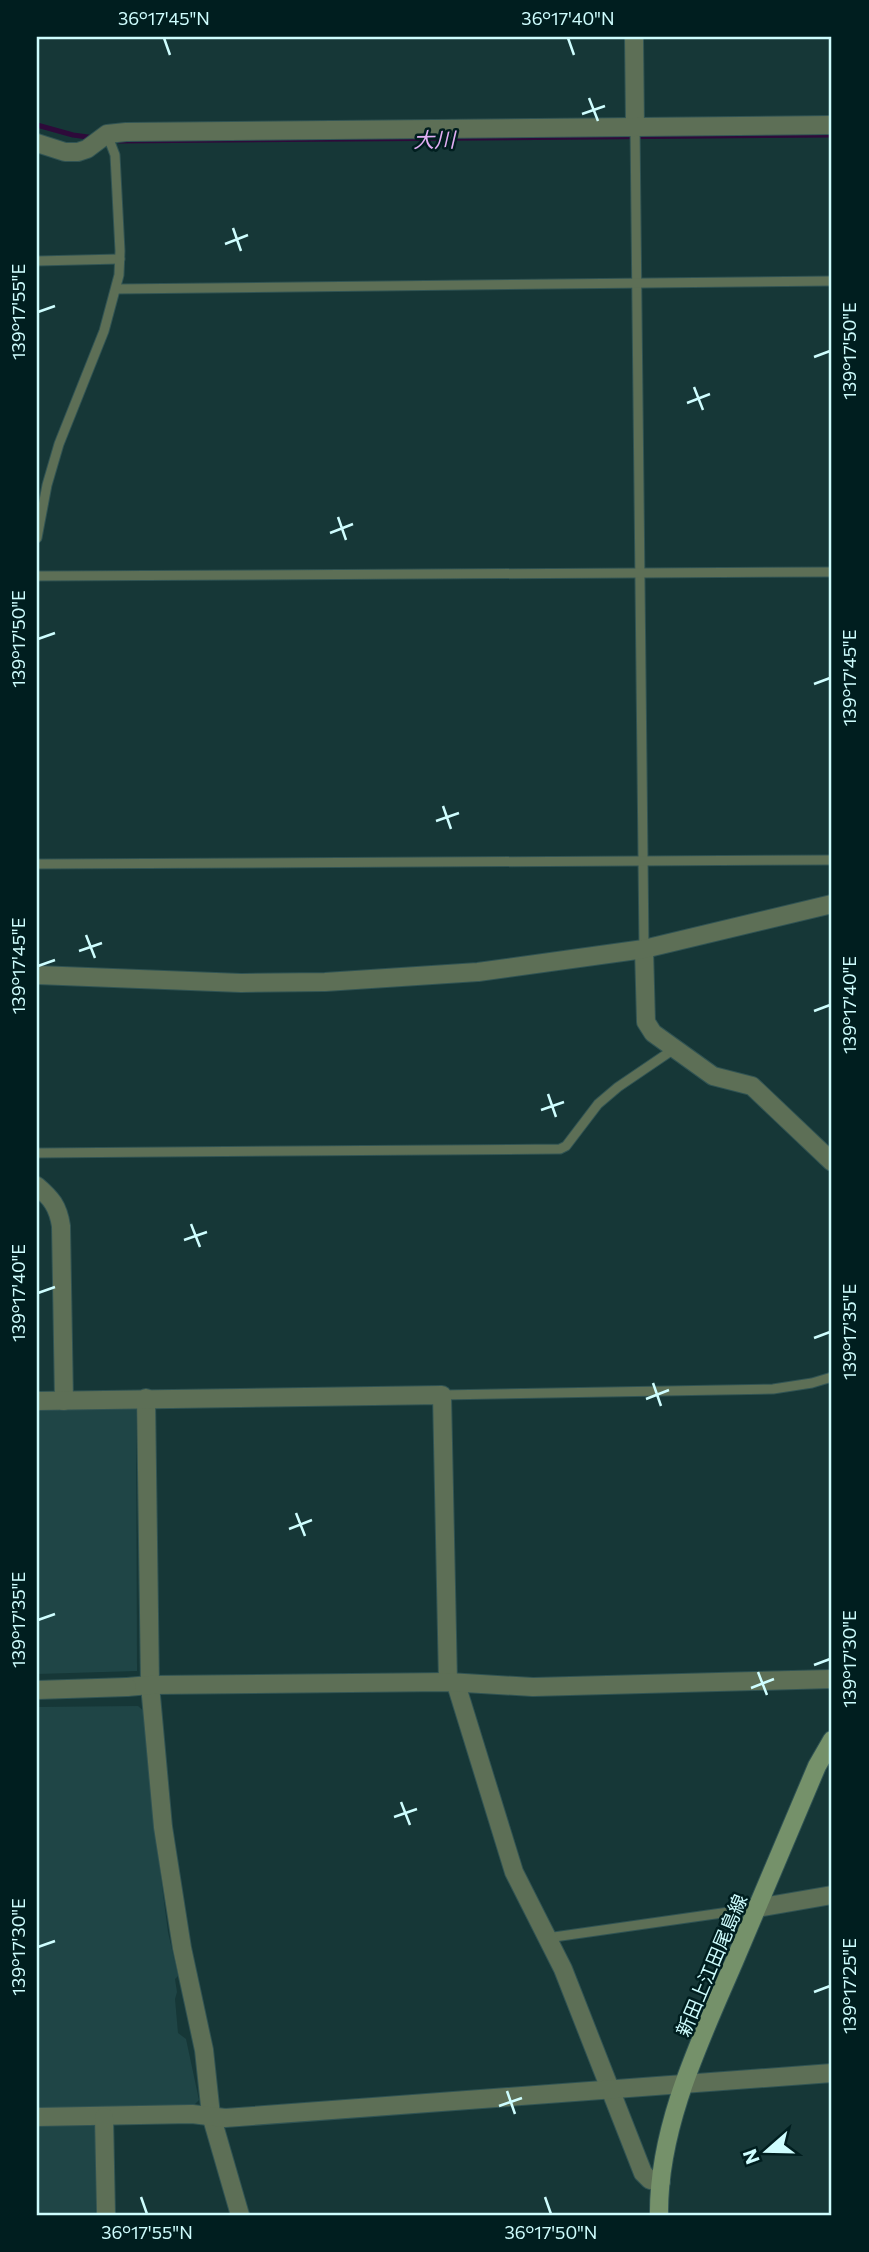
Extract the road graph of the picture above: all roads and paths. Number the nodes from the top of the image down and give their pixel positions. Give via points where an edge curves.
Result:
1 (634, 37) edge
2 (832, 125) edge
3 (635, 127) junction
4 (107, 134) junction
5 (37, 143) edge
6 (120, 259) junction
7 (37, 261) edge
8 (832, 281) edge
9 (637, 283) junction
10 (116, 289) junction
11 (37, 538) edge
12 (832, 572) edge
13 (640, 574) junction
14 (37, 576) edge
15 (832, 860) edge
16 (645, 861) junction
17 (37, 864) edge
18 (832, 904) edge
19 (644, 949) junction
20 (37, 975) edge
21 (674, 1049) junction
22 (37, 1153) edge
23 (832, 1161) edge
24 (37, 1186) edge
25 (832, 1377) edge
26 (442, 1395) junction
27 (146, 1398) junction
28 (37, 1401) edge
29 (64, 1401) junction
30 (832, 1679) edge
31 (452, 1683) junction
32 (150, 1685) junction
33 (37, 1690) edge
34 (832, 1740) edge
35 (832, 1895) edge
36 (757, 1908) junction
37 (547, 1938) junction
38 (832, 2073) edge
39 (685, 2083) junction
40 (611, 2089) junction
41 (211, 2115) junction
42 (37, 2117) edge
43 (104, 2117) junction
44 (661, 2182) junction
45 (106, 2215) edge
46 (240, 2215) edge
47 (659, 2215) edge

1 - 3 street
2 - 3 street
3 - 4 street
3 - 9 lane
4 - 5 street via 78,152
4 - 6 lane via 115,155
6 - 7 lane
6 - 10 lane
8 - 9 lane
9 - 10 lane
9 - 13 lane
10 - 11 lane via 59,444
12 - 13 lane
13 - 14 lane
13 - 16 lane
15 - 16 lane
16 - 17 lane
16 - 19 lane
18 - 19 street
19 - 20 street via 478,972 325,982
19 - 21 street via 646,1022
21 - 22 lane via 598,1104 560,1149
21 - 23 street via 713,1076 752,1086
24 - 29 street via 54,1201 60,1219
25 - 26 lane via 773,1389
26 - 27 street
26 - 31 street
27 - 29 street
27 - 32 street
28 - 29 street
30 - 31 street via 533,1687
31 - 32 street
31 - 37 street via 514,1872
32 - 33 street
32 - 41 street via 170,1883 204,2050
34 - 36 main road, 新田上江田尾島線
35 - 36 street
36 - 37 lane
36 - 39 main road, 新田上江田尾島線
37 - 40 street
38 - 39 street
39 - 40 street
39 - 44 main road, 新田上江田尾島線
40 - 41 street via 225,2118
40 - 44 street via 643,2173
41 - 43 street
41 - 46 street
42 - 43 street
43 - 45 street
44 - 47 main road, 新田上江田尾島線

